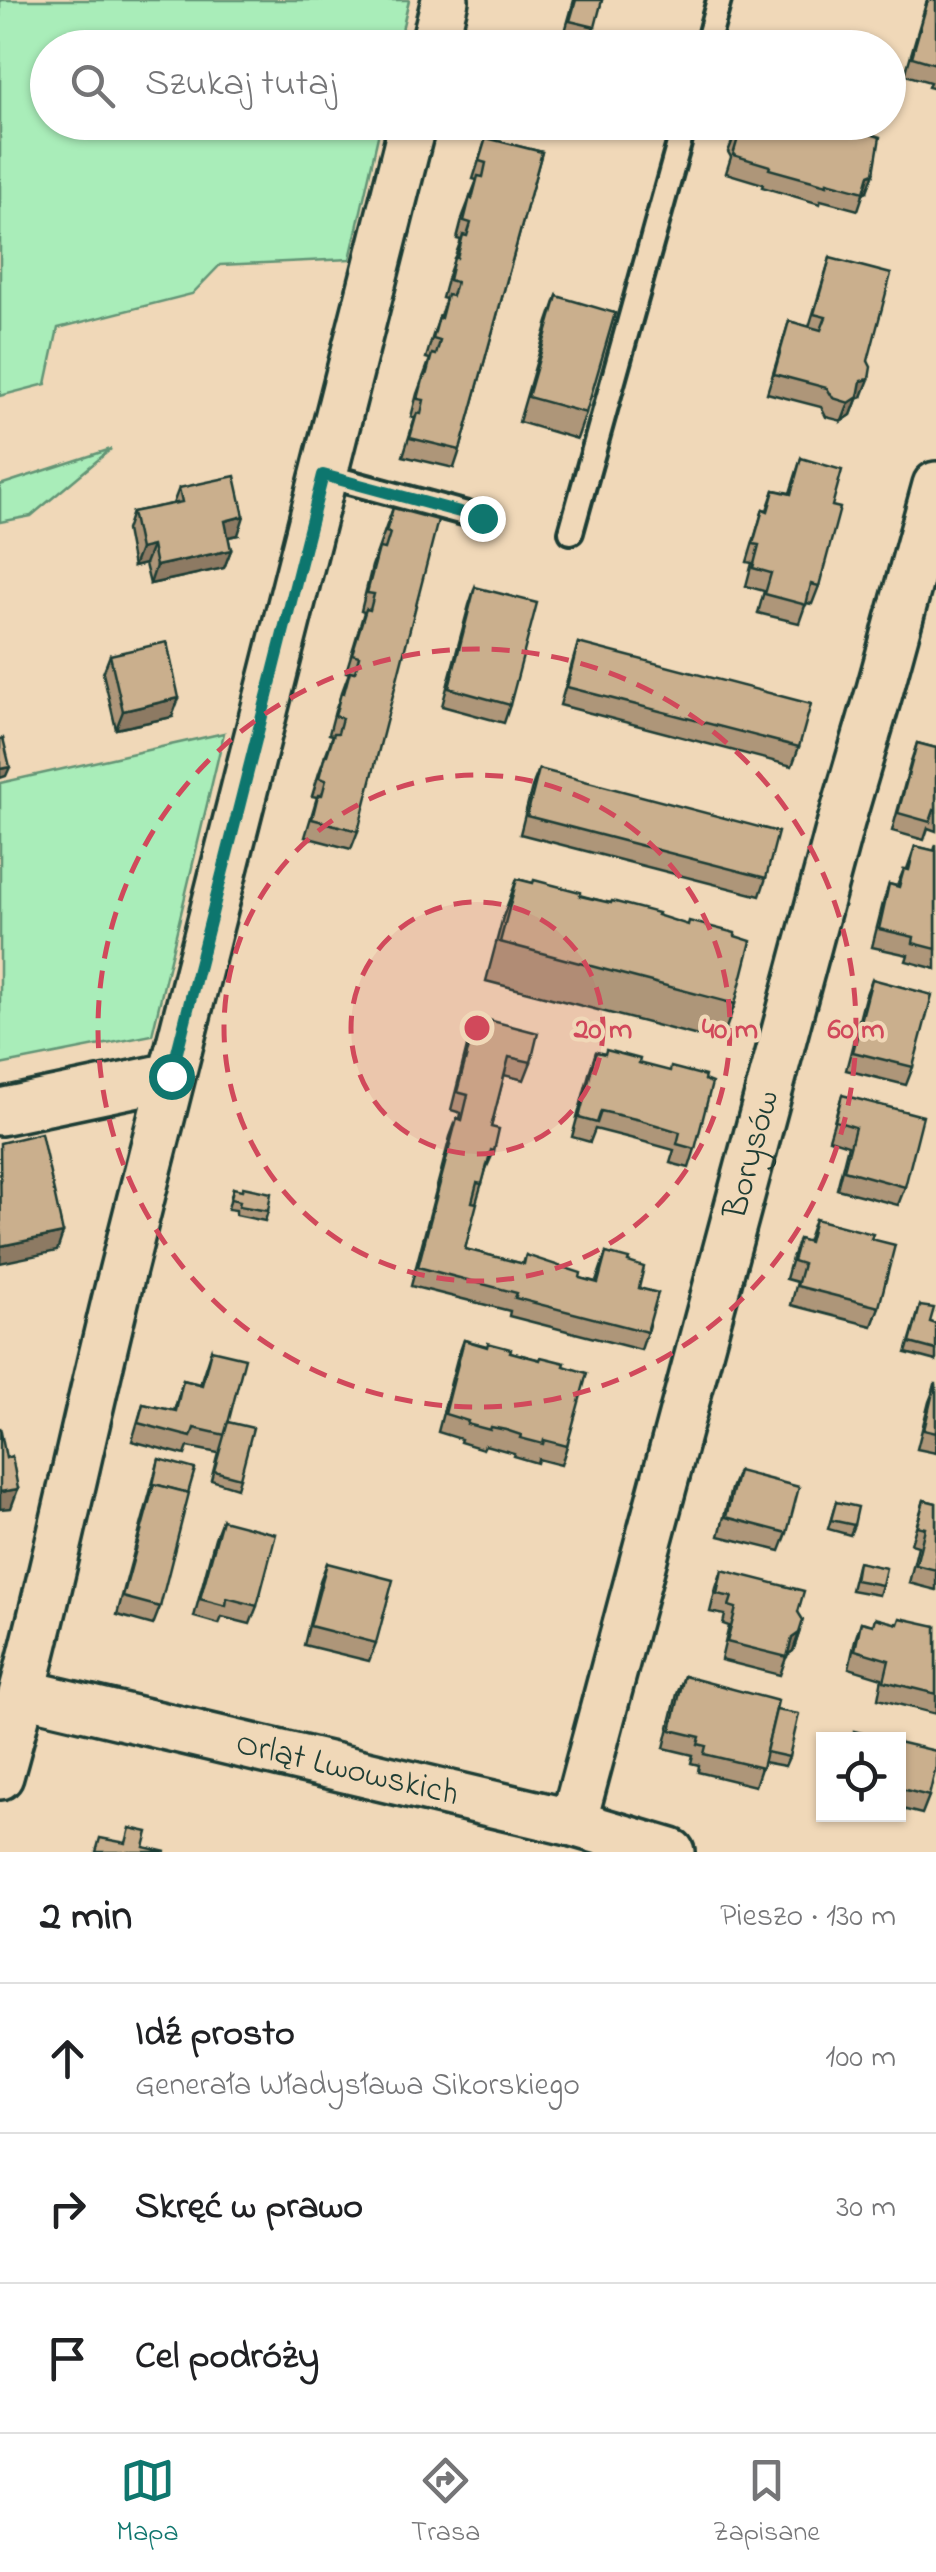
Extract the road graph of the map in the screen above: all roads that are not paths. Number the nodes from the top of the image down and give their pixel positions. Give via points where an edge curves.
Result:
1 (445, 0) edge
2 (719, 0) edge
3 (437, 30) edge
4 (711, 30) edge
5 (409, 140) edge
6 (680, 140) edge
7 (323, 475) junction
8 (936, 484) edge
9 (482, 518) dead end
10 (571, 532) dead end
11 (171, 1076) junction
12 (0, 1112) edge
13 (24, 1693) junction
14 (0, 1776) edge
15 (573, 1823) junction
16 (671, 1852) edge

1 - 3 street
2 - 4 lane
5 - 7 street
6 - 10 lane
7 - 9 lane
7 - 11 street
8 - 15 street, Borysów
11 - 12 street
11 - 13 street
13 - 14 street
13 - 15 street, Orląt Lwowskich
15 - 16 street, Orląt Lwowskich

